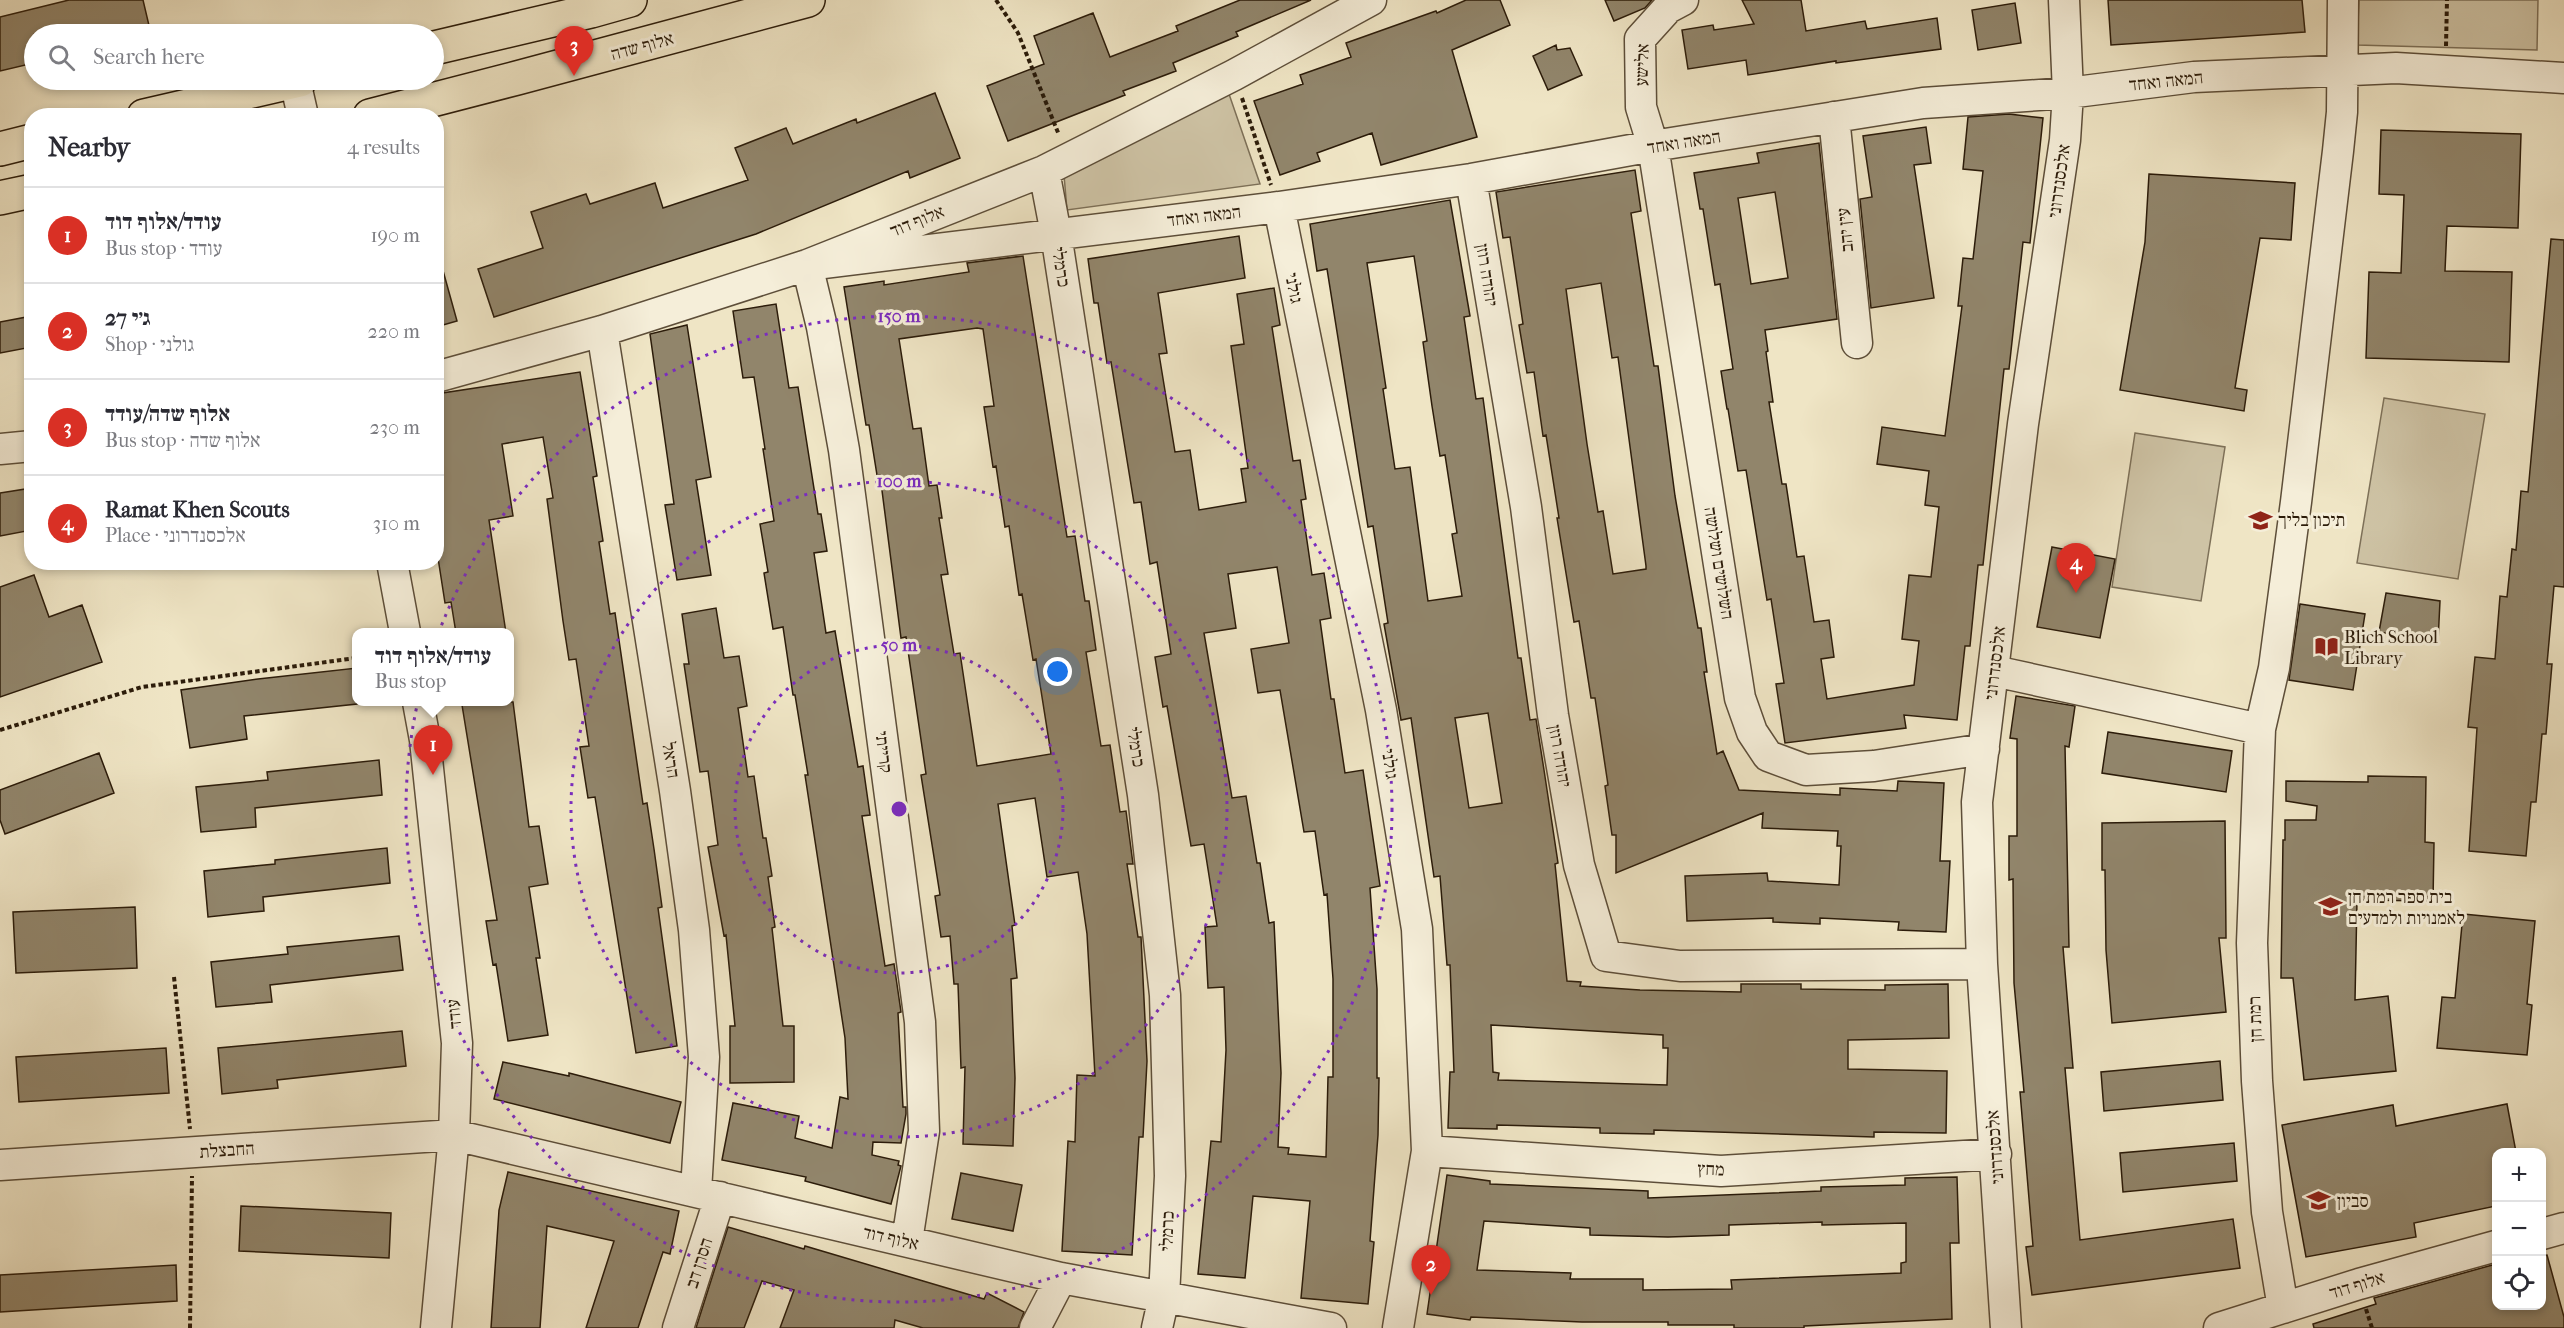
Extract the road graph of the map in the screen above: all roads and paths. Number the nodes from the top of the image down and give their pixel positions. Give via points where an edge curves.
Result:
1 (630, 0) edge
2 (808, 0) edge
3 (996, 0) edge
4 (1371, 0) edge
5 (1683, 0) edge
6 (2064, 0) edge
7 (2343, 0) edge
8 (2447, 0) edge
9 (444, 46) edge
10 (2342, 71) junction
11 (2445, 71) junction
12 (1234, 75) junction
13 (2564, 78) edge
14 (255, 90) edge
15 (299, 90) edge
16 (2068, 93) junction
17 (178, 108) edge
18 (302, 108) edge
19 (401, 108) edge
20 (1834, 117) junction
21 (24, 143) edge
22 (1653, 146) junction
23 (0, 149) edge
24 (1056, 165) junction
25 (1471, 179) junction
26 (24, 193) edge
27 (0, 198) edge
28 (1279, 207) junction
29 (1056, 234) junction
30 (807, 265) junction
31 (602, 332) junction
32 (1857, 343) dead end
33 (444, 375) edge
34 (24, 446) edge
35 (0, 448) edge
36 (393, 570) edge
37 (404, 628) edge
38 (352, 659) edge
39 (1994, 671) junction
40 (419, 706) edge
41 (2260, 729) junction
42 (0, 730) edge
43 (1984, 748) junction
44 (1982, 964) junction
45 (454, 1135) junction
46 (1427, 1151) junction
47 (1996, 1154) junction
48 (0, 1165) edge
49 (708, 1194) junction
50 (2564, 1228) edge
51 (2546, 1233) edge
52 (907, 1241) junction
53 (2492, 1247) edge
54 (1062, 1278) junction
55 (1164, 1297) junction
56 (2283, 1308) junction
57 (436, 1328) edge
58 (678, 1328) edge
59 (1035, 1328) edge
60 (1157, 1328) edge
61 (1331, 1328) edge
62 (1398, 1328) edge
63 (2006, 1328) edge
64 (2219, 1328) edge

1 - 9 main road
2 - 19 main road, אלוף שדה
3 - 24 path via 1018,33
4 - 12 street, אלוף דוד
5 - 22 street, אלישע via 1668,8 1640,39 1641,107
6 - 16 street, אלכסנדרוני
7 - 10 street
8 - 11 path
10 - 11 street, המאה ואחד
10 - 16 street, המאה ואחד via 2194,77
10 - 41 street, רמת חן via 2342,112 2296,502 2274,668
11 - 13 street, המאה ואחד
12 - 24 street, אלוף דוד
12 - 28 path
14 - 17 main road
15 - 18 street
16 - 20 street, המאה ואחד via 1923,103
16 - 39 street, אלכסנדרוני
20 - 22 street, המאה ואחד
20 - 32 street, עין יהב
21 - 23 main road
22 - 25 street, המאה ואחד
22 - 43 street, השלושים ושלושה via 1740,698 1752,732 1768,756 1806,770 1874,766
24 - 29 street, כרמלי
24 - 30 street, אלוף דוד
25 - 28 street, המאה ואחד
25 - 44 street, יהודה רוזן via 1526,507 1558,750 1578,865 1605,956 1680,966
26 - 27 main road
28 - 29 street, המאה ואחד
28 - 46 street, גולני via 1381,710 1417,928
29 - 30 street, המאה ואחד
29 - 55 street, כרמלי via 1143,795 1165,995 1170,1176
30 - 31 street, אלוף דוד
30 - 52 street, קרייתי via 844,450 920,1022 924,1131
31 - 33 street, אלוף דוד
31 - 49 street, הראל via 694,930 704,1057
34 - 35 street
36 - 37 street
38 - 42 path via 142,687
39 - 41 street
39 - 43 street, אלכסנדרוני
40 - 45 street, עודד via 458,1043
41 - 56 street, רמת חן via 2252,943 2257,1081 2267,1212
43 - 44 street, אלכסנדרוני via 1977,802
44 - 47 street, אלכסנדרוני
45 - 48 street, החבצלת
45 - 49 street, אלוף דוד
45 - 57 street, עודד
46 - 47 street, מחץ via 1721,1170
46 - 62 street, גולני
47 - 63 street, אלכסנדרוני
49 - 52 street, אלוף דוד
49 - 58 street, הסרן דב
50 - 51 street
52 - 54 street, אלוף דוד
53 - 56 street, אלוף דוד
54 - 55 street, אלוף דוד
54 - 59 street
55 - 60 street, כרמלי
55 - 61 street, אלוף דוד
56 - 64 street, אלוף דוד

